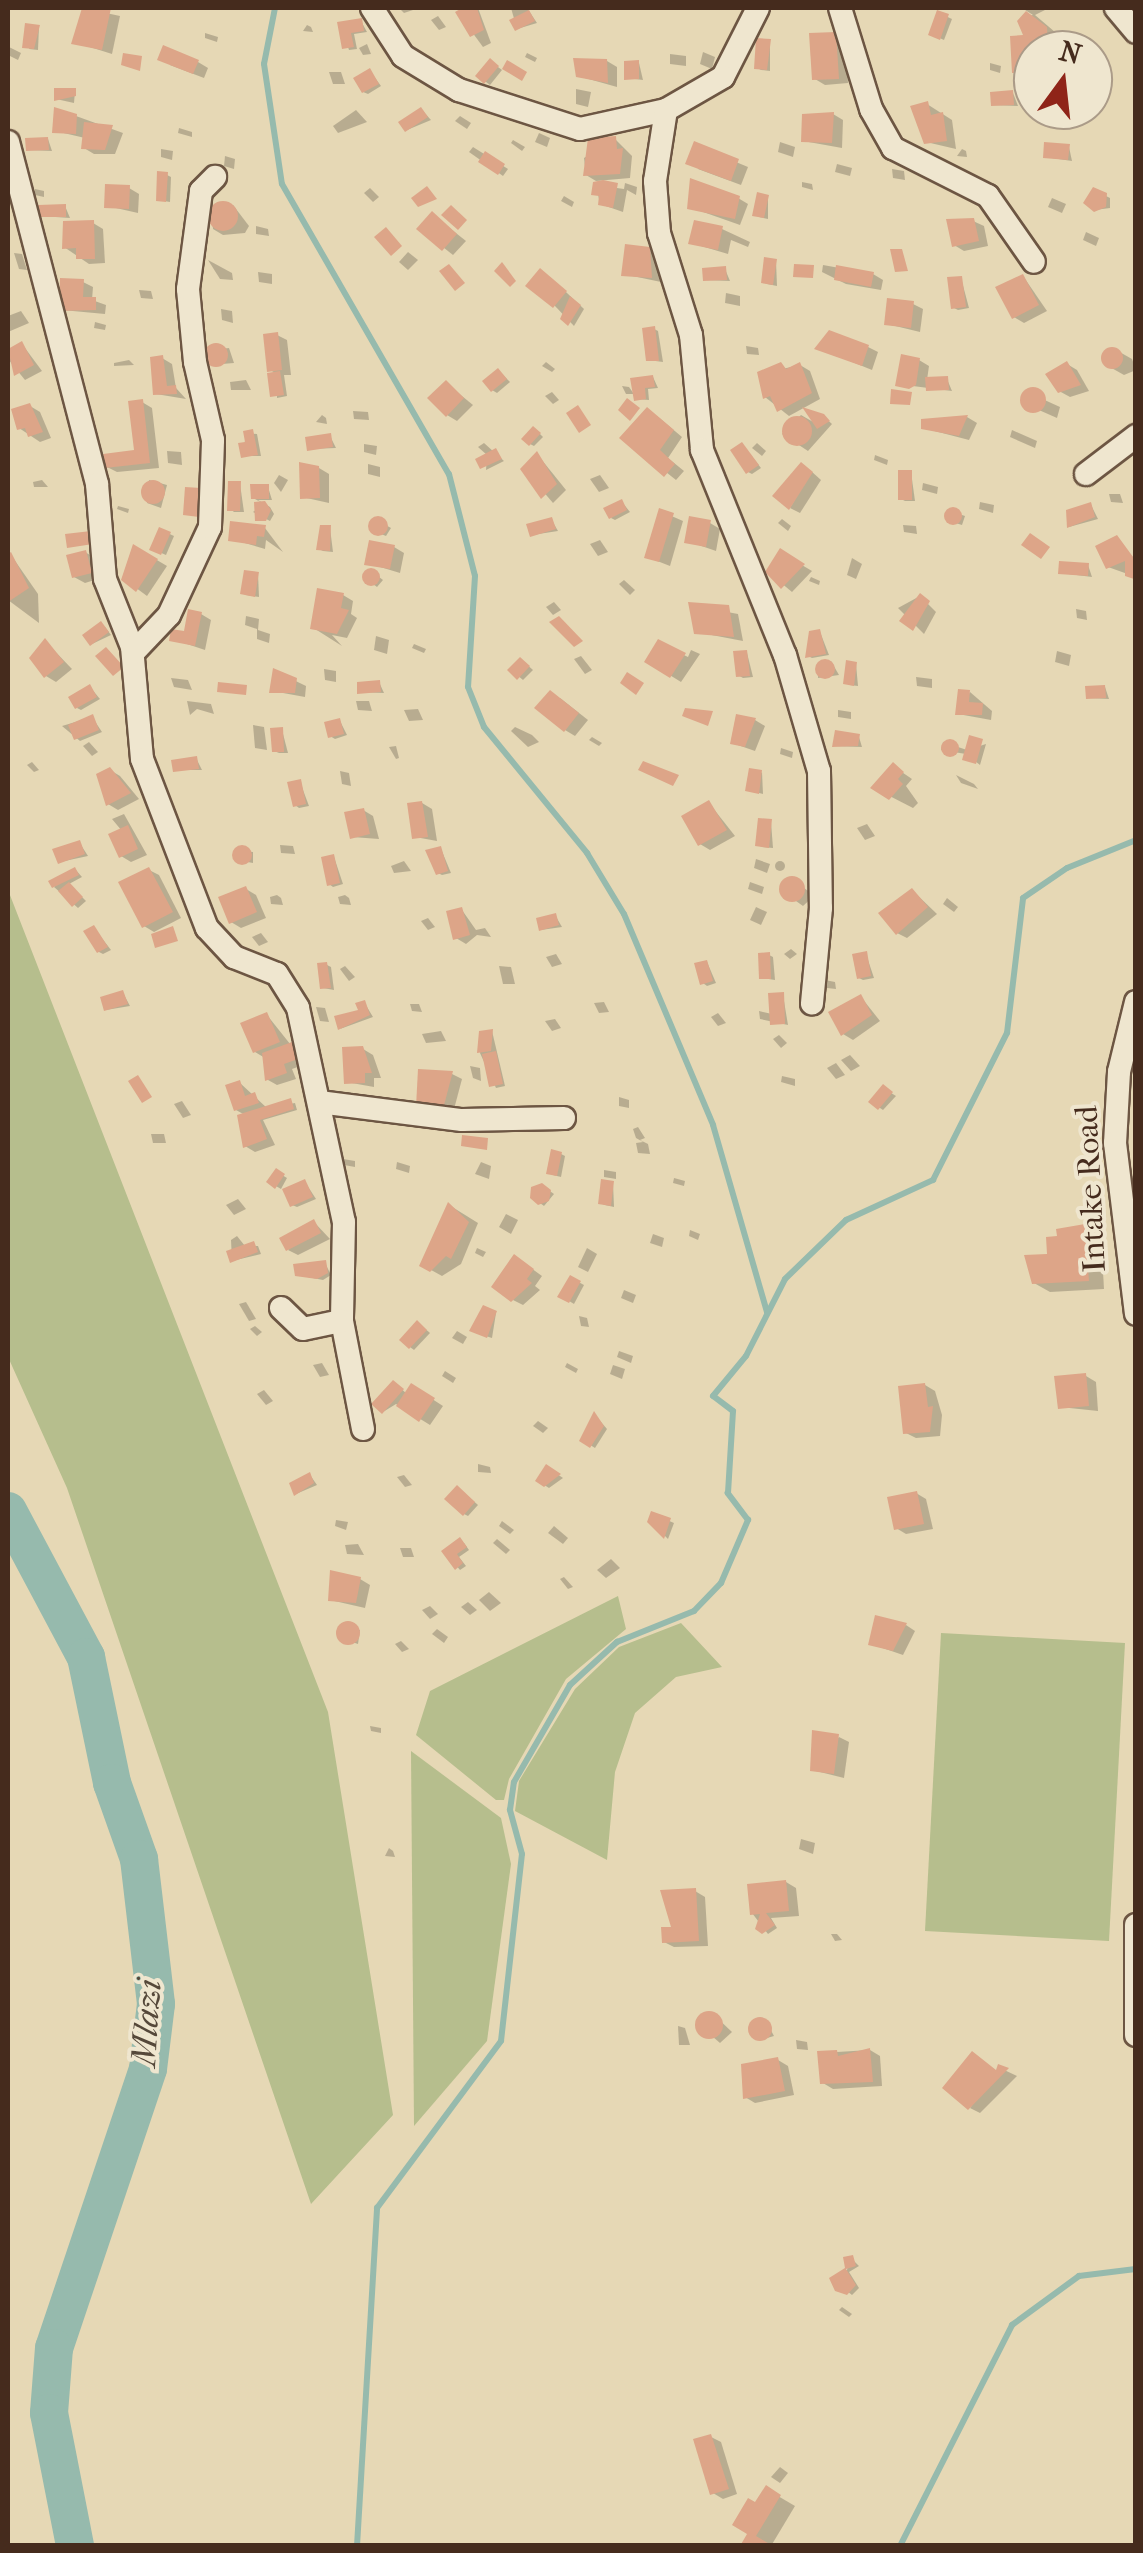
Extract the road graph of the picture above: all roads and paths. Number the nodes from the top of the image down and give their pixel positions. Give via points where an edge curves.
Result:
1 (372, 8) edge
2 (758, 8) edge
3 (840, 8) edge
4 (1116, 8) edge
5 (1136, 32) edge
6 (666, 110) junction
7 (8, 142) edge
8 (216, 176) dead end
9 (1034, 262) dead end
10 (1136, 436) edge
11 (1086, 474) dead end
12 (133, 653) junction
13 (1136, 1002) edge
14 (812, 1004) dead end
15 (319, 1102) junction
16 (564, 1118) dead end
17 (281, 1308) dead end
18 (1136, 1314) edge
19 (342, 1322) junction
20 (364, 1429) dead end
21 (1136, 1926) edge
22 (1136, 2035) edge

1 - 6 street via 403,56 458,90 580,129
2 - 6 street via 722,77
3 - 9 street via 871,109 893,148 988,196
4 - 5 street
6 - 14 street via 656,155 659,232 691,335 702,450 785,656 822,785
7 - 12 street via 97,484 105,579
8 - 12 street via 198,204 188,289 195,362 213,440 210,527 169,615
10 - 11 street
12 - 15 street via 142,759 206,928 234,957 272,971 288,985
13 - 18 street, Intake Road via 1119,1072 1115,1142
15 - 16 street via 462,1120
15 - 19 street via 344,1222
17 - 19 street via 303,1329
19 - 20 street
21 - 22 street

